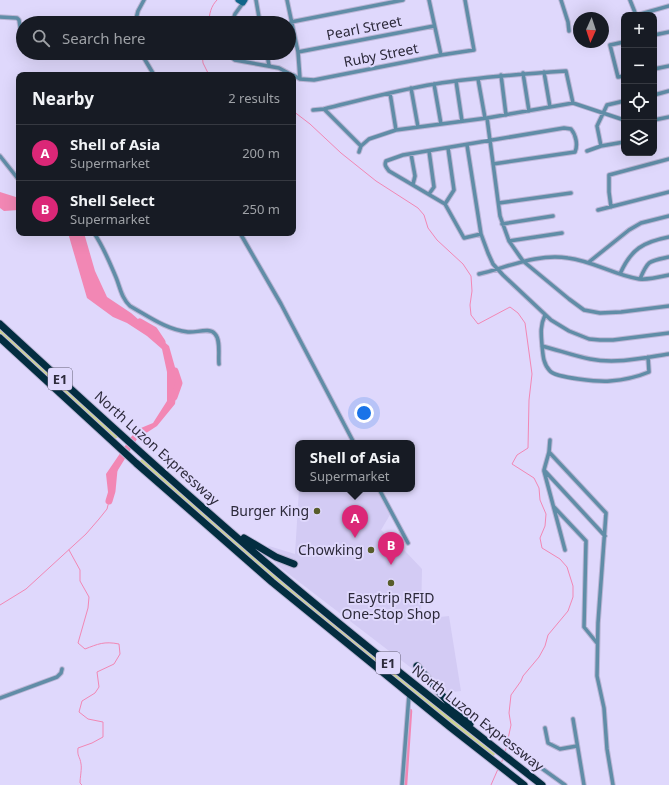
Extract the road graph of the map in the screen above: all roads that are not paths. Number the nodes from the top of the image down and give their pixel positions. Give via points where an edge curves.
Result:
1 (144, 0) edge
2 (256, 0) edge
3 (287, 0) edge
4 (403, 0) edge
5 (429, 0) edge
6 (465, 0) edge
7 (561, 0) edge
8 (630, 0) edge
9 (242, 1) edge
10 (669, 6) edge
11 (635, 12) edge
12 (647, 12) edge
13 (137, 16) edge
14 (234, 16) edge
15 (259, 16) edge
16 (290, 16) edge
17 (0, 17) edge
18 (16, 18) edge
19 (296, 21) edge
20 (434, 26) junction
21 (569, 31) dead end
22 (669, 32) edge
23 (657, 34) edge
24 (296, 43) edge
25 (621, 43) edge
26 (298, 52) junction
27 (441, 55) junction
28 (146, 60) edge
29 (235, 60) edge
30 (268, 60) edge
31 (269, 66) junction
32 (669, 66) edge
33 (657, 68) edge
34 (152, 72) edge
35 (287, 72) edge
36 (544, 72) junction
37 (523, 73) junction
38 (501, 75) junction
39 (621, 76) edge
40 (296, 77) edge
41 (300, 79) junction
42 (478, 79) junction
43 (456, 81) junction
44 (434, 84) junction
45 (411, 88) junction
46 (669, 92) edge
47 (390, 93) junction
48 (657, 94) edge
49 (621, 102) edge
50 (573, 103) junction
51 (550, 107) junction
52 (324, 109) junction
53 (313, 110) dead end
54 (529, 111) junction
55 (603, 113) junction
56 (506, 115) junction
57 (669, 116) edge
58 (486, 118) junction
59 (621, 119) edge
60 (657, 119) edge
61 (462, 121) junction
62 (440, 124) junction
63 (418, 127) junction
64 (396, 130) junction
65 (490, 141) junction
66 (621, 143) edge
67 (467, 145) junction
68 (361, 146) junction
69 (601, 146) junction
70 (448, 148) junction
71 (587, 150) dead end
72 (429, 151) junction
73 (359, 152) dead end
74 (411, 154) junction
75 (0, 156) edge
76 (669, 159) edge
77 (493, 164) junction
78 (16, 176) edge
79 (413, 184) junction
80 (669, 192) edge
81 (571, 193) dead end
82 (429, 194) junction
83 (499, 203) junction
84 (445, 204) junction
85 (611, 207) junction
86 (598, 210) dead end
87 (553, 216) dead end
88 (669, 216) edge
89 (502, 224) junction
90 (562, 233) dead end
91 (481, 234) junction
92 (96, 236) edge
93 (242, 236) edge
94 (669, 237) edge
95 (508, 241) junction
96 (669, 257) edge
97 (523, 261) junction
98 (589, 262) junction
99 (498, 270) junction
100 (479, 274) dead end
101 (620, 274) junction
102 (669, 275) edge
103 (640, 279) junction
104 (669, 306) edge
105 (545, 315) junction
106 (0, 324) edge
107 (669, 333) edge
108 (0, 338) edge
109 (542, 346) junction
110 (669, 354) edge
111 (648, 357) junction
112 (219, 364) dead end
113 (352, 440) edge
114 (550, 440) dead end
115 (549, 452) junction
116 (544, 470) junction
117 (381, 492) edge
118 (188, 493) junction
119 (554, 508) junction
120 (605, 536) junction
121 (408, 543) dead end
122 (565, 550) dead end
123 (294, 564) dead end
124 (597, 643) junction
125 (417, 666) dead end
126 (62, 669) dead end
127 (409, 694) junction
128 (0, 698) edge
129 (572, 719) dead end
130 (545, 728) dead end
131 (577, 746) junction
132 (498, 751) junction
133 (533, 762) dead end
134 (402, 785) edge
135 (524, 785) edge
136 (542, 785) edge
137 (565, 785) edge
138 (584, 785) edge
139 (614, 785) edge

1 - 13 street
2 - 15 street
3 - 16 street
4 - 19 street
5 - 20 street
6 - 27 street, Ruby Street via 474,50
7 - 21 street
8 - 11 street
9 - 14 street
10 - 12 street
17 - 18 street
20 - 26 street, Pearl Street
20 - 27 street
22 - 23 street
24 - 26 street
25 - 39 street via 610,45 618,77
26 - 41 street
27 - 41 street, Ruby Street via 314,80
28 - 34 street
29 - 31 street
30 - 31 street
31 - 35 street
32 - 33 street
36 - 37 street
36 - 50 street via 566,71
36 - 51 street
37 - 38 street
37 - 54 street
38 - 42 street
38 - 56 street
40 - 41 street
42 - 43 street
42 - 58 street
43 - 44 street
43 - 61 street
44 - 45 street
44 - 62 street
45 - 47 street
45 - 63 street
46 - 48 street
47 - 52 street
47 - 64 street
49 - 55 street via 607,105
50 - 51 street
50 - 55 street
51 - 54 street
52 - 53 street
52 - 68 street
54 - 56 street
55 - 59 street
55 - 69 street via 597,126
56 - 58 street
57 - 60 street
58 - 61 street
58 - 65 street
61 - 62 street
62 - 63 street
63 - 64 street
64 - 68 street via 369,139
65 - 67 street
65 - 77 street
65 - 77 street via 564,128 572,129 577,147 575,152
66 - 69 street
67 - 70 street
67 - 91 street
68 - 73 street
69 - 71 street
70 - 72 street
70 - 84 street via 454,190
72 - 74 street
72 - 82 street via 434,187
74 - 79 street via 415,176
74 - 79 street via 386,161 385,167
75 - 78 street
76 - 85 street via 609,175
77 - 83 street
79 - 82 street
80 - 85 street
81 - 83 street
82 - 84 street
83 - 89 street
84 - 91 street via 464,238
85 - 86 street
87 - 89 street
88 - 98 street via 641,222
89 - 95 street
90 - 95 street
91 - 99 street
92 - 112 street via 116,276 125,301 170,328 215,333
93 - 113 street via 281,304
94 - 101 street via 644,244 633,252
95 - 97 street
96 - 103 street via 652,260 645,267
97 - 98 street via 567,257
97 - 99 street
97 - 104 street via 584,310 600,313
98 - 101 street
99 - 100 street
99 - 105 street
101 - 103 street
102 - 103 street
105 - 107 street via 569,331 589,338 613,340
105 - 109 street via 541,330
106 - 118 highway, North Luzon Expressway / E1
108 - 127 highway, North Luzon Expressway / E1 via 114,443 272,582
109 - 111 street via 601,361
109 - 111 street via 544,364 551,373 608,382 647,373 650,370
110 - 111 street
114 - 115 street
115 - 116 street
115 - 120 street via 606,513
116 - 119 street
116 - 120 street
117 - 121 street
118 - 123 highway via 246,539 276,557
118 - 132 highway, North Luzon Expressway / E1 via 295,586
119 - 122 street
119 - 124 street via 586,541 584,627
120 - 124 street
124 - 139 street via 597,676
125 - 132 highway via 447,701
126 - 128 street via 57,677
127 - 134 street
127 - 135 highway, North Luzon Expressway / E1
129 - 131 street
130 - 131 street via 548,743 560,749
131 - 138 street
132 - 136 highway, North Luzon Expressway / E1
133 - 137 street

